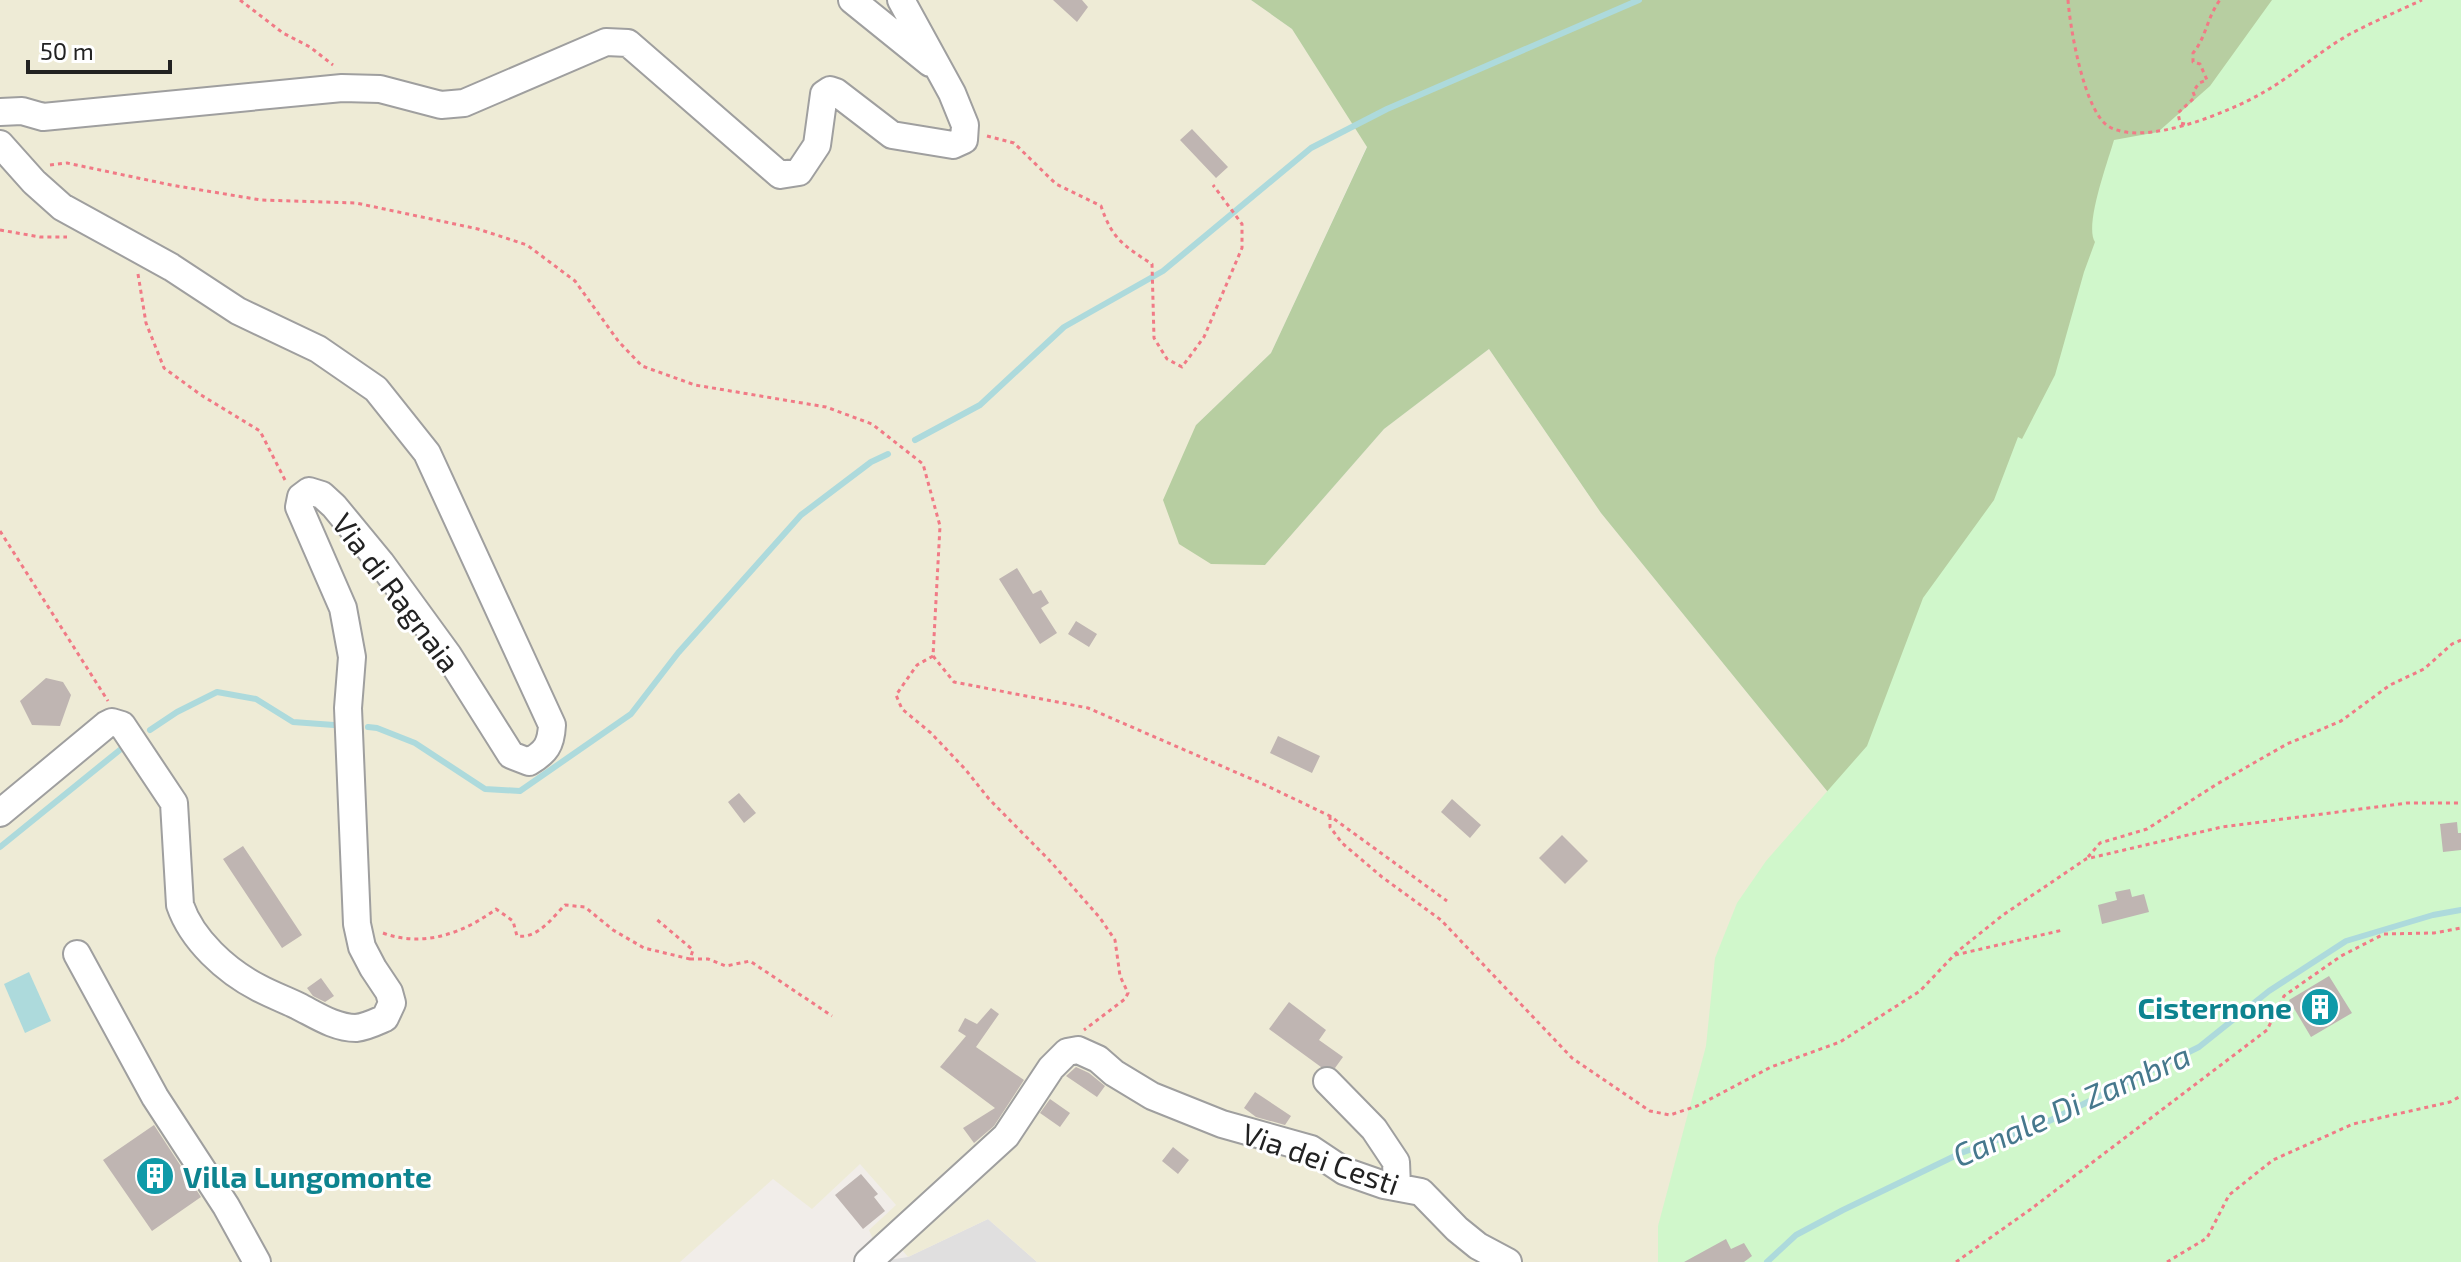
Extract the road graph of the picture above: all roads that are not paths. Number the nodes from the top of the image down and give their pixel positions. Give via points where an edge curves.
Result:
1 (852, 0) edge
2 (901, 0) edge
3 (939, 70) junction
4 (0, 112) edge
5 (0, 144) edge
6 (0, 813) edge
7 (77, 954) dead end
8 (1327, 1081) dead end
9 (1397, 1187) junction
10 (257, 1262) edge
11 (868, 1262) edge
12 (1508, 1262) edge

1 - 3 street
2 - 3 street
3 - 4 street via 965,125 964,140 953,145 892,135 830,90 824,94 817,145 799,172 780,175 628,43 606,42 464,103 441,105 380,89 342,88 43,117
5 - 6 street, Via di Ragnaia via 62,207 238,311 318,349 376,389 427,453 552,725 551,744 542,755 529,762 511,755 381,563 334,506 309,491 299,507 343,608 352,657 348,708 357,924 362,947 389,992 392,1003 385,1018 357,1028 325,1020 260,989 194,933 180,905 174,803 122,725 106,725
7 - 10 street via 155,1097
8 - 9 street via 1374,1129 1396,1162
9 - 11 street, Via dei Cesti via 1344,1171 1311,1149 1222,1124 1152,1096 1098,1059 1073,1051 1051,1068 1006,1136
9 - 12 street, Via dei Cesti via 1421,1192 1478,1246

